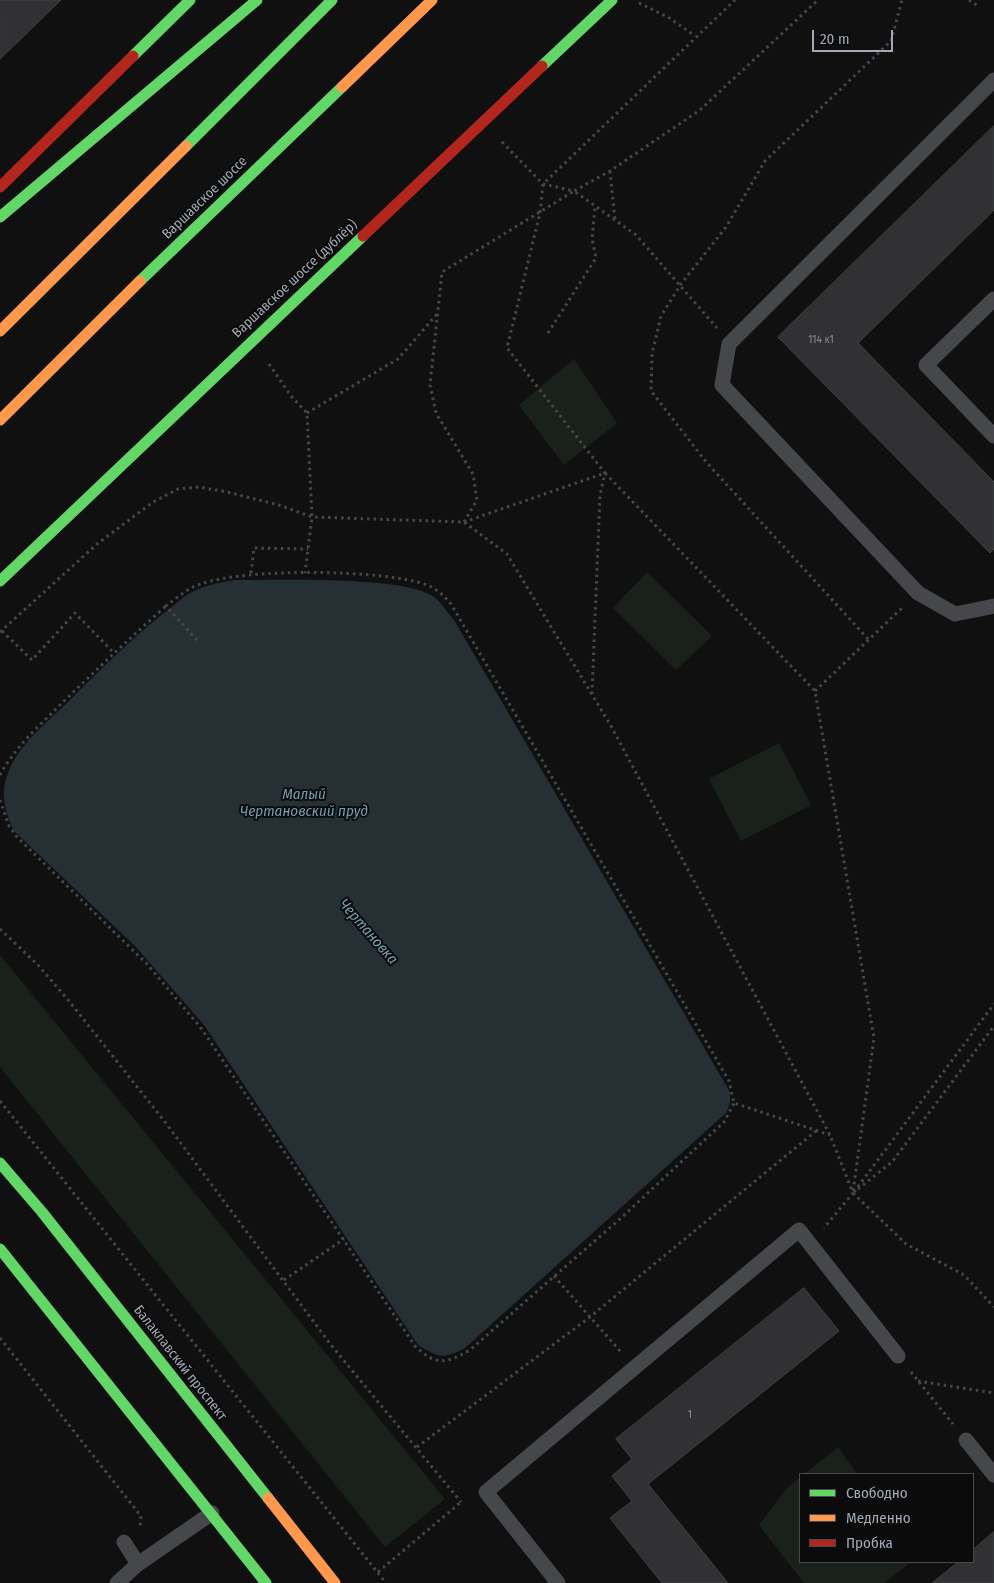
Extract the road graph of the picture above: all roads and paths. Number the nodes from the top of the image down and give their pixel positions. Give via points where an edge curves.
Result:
1 (190, 0) edge
2 (257, 0) edge
3 (332, 0) edge
4 (432, 0) edge
5 (612, 0) edge
6 (735, 0) edge
7 (818, 0) edge
8 (902, 0) edge
9 (968, 0) edge
10 (639, 3) dead end
11 (978, 6) dead end
12 (588, 7) dead end
13 (695, 36) junction
14 (551, 60) junction
15 (994, 80) edge
16 (498, 139) dead end
17 (610, 171) junction
18 (543, 184) junction
19 (0, 187) edge
20 (574, 192) junction
21 (595, 206) junction
22 (540, 213) junction
23 (0, 217) edge
24 (615, 220) junction
25 (680, 284) junction
26 (994, 299) edge
27 (438, 313) junction
28 (0, 331) edge
29 (548, 333) dead end
30 (729, 344) junction
31 (269, 364) dead end
32 (307, 413) junction
33 (0, 420) edge
34 (994, 436) edge
35 (605, 473) junction
36 (312, 517) junction
37 (464, 522) junction
38 (308, 549) junction
39 (251, 573) junction
40 (305, 573) junction
41 (0, 581) edge
42 (918, 592) junction
43 (166, 606) junction
44 (994, 606) edge
45 (1, 632) edge
46 (868, 639) junction
47 (197, 640) dead end
48 (114, 652) junction
49 (815, 691) junction
50 (592, 695) junction
51 (0, 775) edge
52 (0, 800) edge
53 (0, 930) edge
54 (994, 1004) edge
55 (994, 1026) edge
56 (0, 1101) edge
57 (734, 1103) junction
58 (817, 1131) junction
59 (830, 1135) junction
60 (0, 1163) edge
61 (853, 1193) junction
62 (344, 1239) junction
63 (809, 1245) junction
64 (0, 1249) edge
65 (554, 1276) junction
66 (284, 1280) junction
67 (994, 1307) edge
68 (590, 1317) junction
69 (0, 1338) edge
70 (898, 1356) joint
71 (635, 1368) junction
72 (918, 1381) junction
73 (994, 1393) edge
74 (966, 1440) joint
75 (417, 1447) junction
76 (994, 1475) edge
77 (212, 1514) junction
78 (124, 1542) dead end
79 (138, 1564) junction
80 (378, 1572) junction
81 (118, 1583) edge
82 (266, 1583) edge
83 (335, 1583) edge
84 (386, 1583) edge
85 (558, 1583) edge

1 - 19 main road
2 - 23 main road
3 - 28 main road
4 - 33 main road, Варшавское шоссе
5 - 14 main road, Варшавское шоссе (дублёр)
6 - 13 path
7 - 17 path via 700,110
8 - 25 path via 891,41 765,161 726,226
9 - 11 path
10 - 13 path
12 - 14 main road
13 - 18 path
14 - 41 main road, Варшавское шоссе (дублёр)
15 - 30 lane
16 - 18 path
17 - 20 path
17 - 24 path
18 - 20 path
18 - 22 path
20 - 21 path
20 - 22 path
21 - 24 path
21 - 29 path via 592,239 596,258
22 - 27 path via 442,272
22 - 35 path via 507,348
24 - 25 path via 636,235
25 - 30 path
25 - 46 path via 661,316 652,354 651,391 707,463
26 - 34 lane via 926,365
27 - 32 path via 398,358
27 - 37 path via 430,385 436,413 473,474 477,500
30 - 42 lane via 722,384
31 - 32 path
32 - 36 path
35 - 37 path
35 - 49 path
35 - 50 path via 600,495
36 - 37 path
36 - 38 path
36 - 45 path via 227,492 199,487 178,489 153,502 97,544
37 - 50 path via 507,554
38 - 39 path via 254,548
38 - 40 path
39 - 40 path
39 - 43 path via 200,584
40 - 57 path via 392,577 427,585 440,592 451,604 729,1081
42 - 44 lane via 954,614
42 - 46 path
43 - 47 path
43 - 48 path
45 - 48 path via 32,660 75,613
46 - 49 path
48 - 51 path via 21,745
49 - 61 path via 874,1038
50 - 59 path
52 - 62 path via 5,819 16,836 147,964 201,1028
53 - 66 path via 38,965 69,1001
54 - 61 path
55 - 61 path via 892,1162
56 - 80 path
57 - 58 path
57 - 65 path via 724,1122
58 - 59 path
58 - 68 path
59 - 61 path
60 - 83 main road, Балаклавский проспект
61 - 63 path
61 - 67 path via 906,1244 964,1275
62 - 65 path via 415,1346 440,1362 470,1350
62 - 66 path
63 - 70 lane
63 - 71 lane via 799,1230
64 - 77 main road
65 - 68 path
66 - 75 path via 331,1345
68 - 71 path
68 - 75 path
69 - 79 path via 141,1516
70 - 72 path
71 - 85 lane via 486,1492
72 - 73 path
72 - 74 path
74 - 76 lane
75 - 80 path via 461,1502
77 - 79 lane
77 - 82 main road
78 - 79 lane
79 - 81 lane
80 - 84 path

